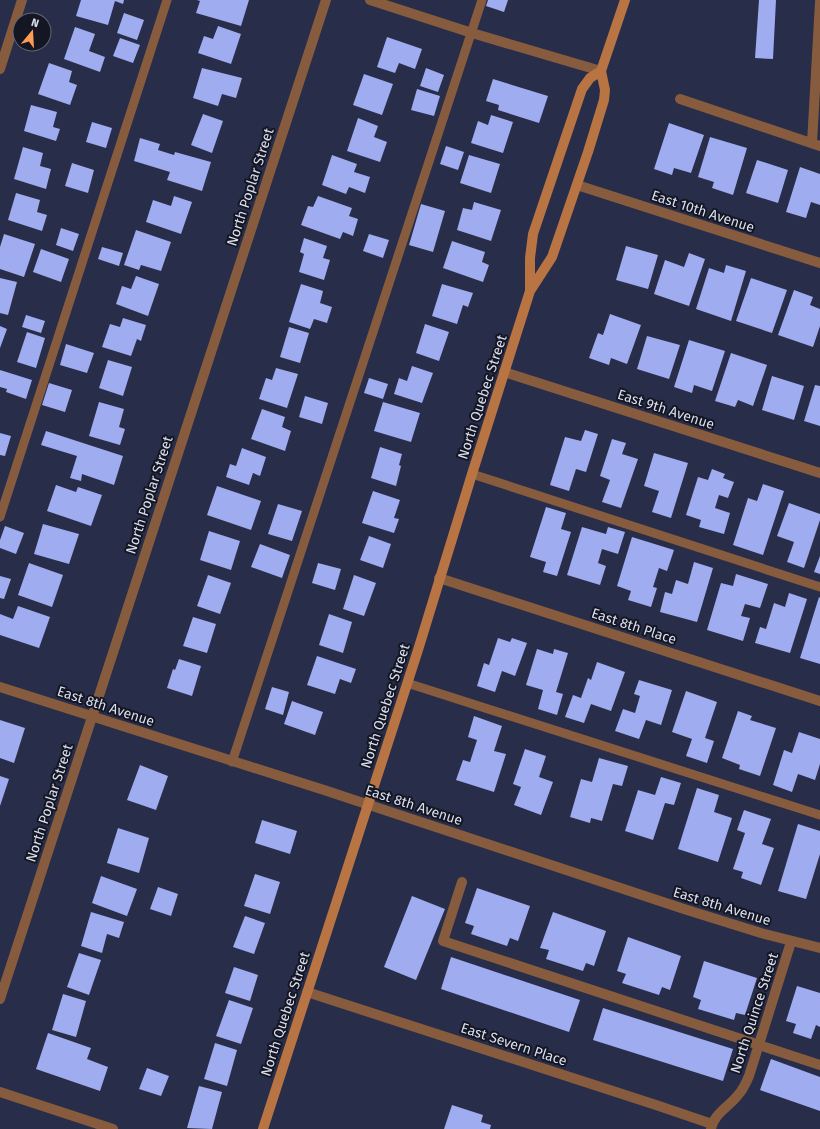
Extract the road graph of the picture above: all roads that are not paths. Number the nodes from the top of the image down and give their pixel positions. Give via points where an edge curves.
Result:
1 (22, 0) edge
2 (167, 0) edge
3 (326, 0) edge
4 (370, 0) edge
5 (482, 0) edge
6 (625, 0) edge
7 (820, 2) edge
8 (472, 33) junction
9 (0, 69) edge
10 (601, 71) junction
11 (680, 99) dead end
12 (816, 145) edge
13 (577, 185) junction
14 (820, 263) edge
15 (530, 291) junction
16 (504, 372) junction
17 (820, 473) edge
18 (472, 474) junction
19 (0, 517) edge
20 (439, 578) junction
21 (820, 587) edge
22 (407, 683) junction
23 (0, 687) edge
24 (820, 701) edge
25 (91, 717) junction
26 (232, 762) junction
27 (368, 804) junction
28 (820, 815) edge
29 (462, 882) dead end
30 (791, 942) junction
31 (820, 948) edge
32 (308, 992) junction
33 (0, 999) edge
34 (759, 1046) junction
35 (820, 1065) edge
36 (0, 1092) edge
37 (712, 1127) edge
38 (113, 1129) edge
39 (263, 1129) edge

1 - 9 street
2 - 19 lane
3 - 25 street, North Poplar Street
4 - 8 street
5 - 8 lane
6 - 10 main road
7 - 12 street
8 - 10 street
8 - 26 lane
10 - 13 main road, North Quebec Street via 605,90 604,100
10 - 15 main road, North Quebec Street via 590,78 582,89 533,234
11 - 12 street
13 - 14 street, East 10th Avenue
13 - 15 main road, North Quebec Street via 552,257
15 - 16 main road, North Quebec Street
16 - 17 street, East 9th Avenue
16 - 18 main road, North Quebec Street
18 - 20 main road, North Quebec Street
18 - 21 lane
20 - 22 main road, North Quebec Street
20 - 24 street, East 8th Place
22 - 27 main road, North Quebec Street
22 - 28 lane
23 - 25 street, East 8th Avenue
25 - 26 street, East 8th Avenue
25 - 33 street, North Poplar Street
26 - 27 street, East 8th Avenue
27 - 30 street, East 8th Avenue
27 - 32 main road, North Quebec Street
29 - 34 street via 443,941
30 - 31 street, East 8th Avenue
30 - 34 street, North Quince Street
32 - 37 street, East Severn Place via 651,1103
32 - 39 main road, North Quebec Street
34 - 35 street
34 - 37 street, North Quince Street via 744,1087 720,1111
36 - 38 street

